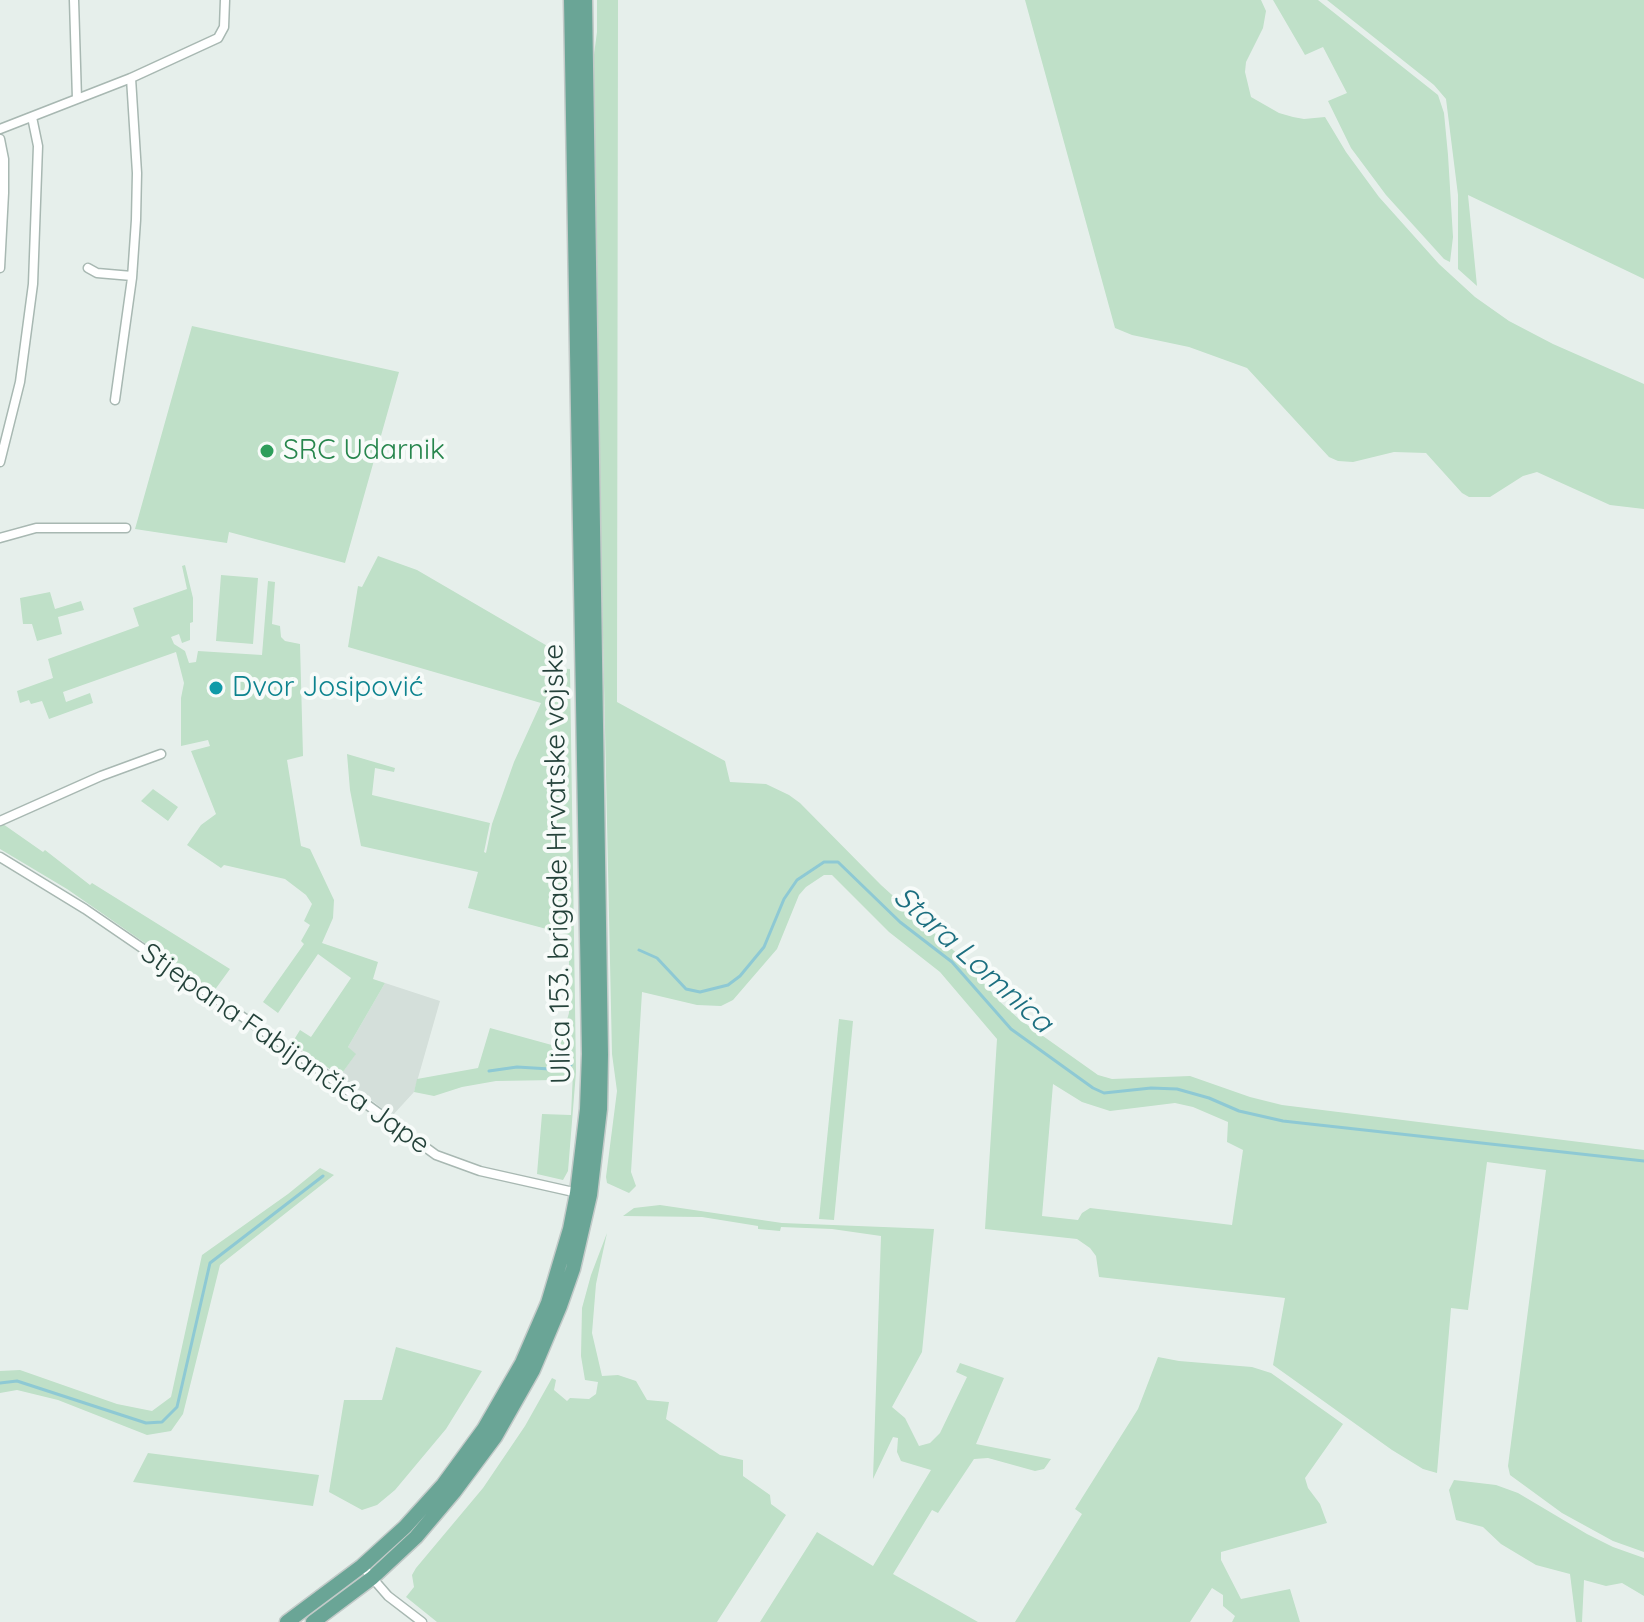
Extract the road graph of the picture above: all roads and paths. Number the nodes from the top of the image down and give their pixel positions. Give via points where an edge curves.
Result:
1 (74, 0) edge
2 (225, 0) edge
3 (571, 0) edge
4 (585, 0) edge
5 (131, 78) junction
6 (77, 99) junction
7 (32, 117) junction
8 (0, 129) edge
9 (0, 139) edge
10 (0, 268) edge
11 (88, 268) dead end
12 (132, 276) junction
13 (115, 400) dead end
14 (0, 462) edge
15 (126, 528) dead end
16 (0, 538) edge
17 (161, 754) dead end
18 (0, 821) edge
19 (0, 857) edge
20 (584, 1194) junction
21 (362, 1566) junction
22 (372, 1578) junction
23 (287, 1622) edge
24 (313, 1622) edge
25 (422, 1622) edge

1 - 6 street
2 - 5 street via 218,38
3 - 20 main road, Ulica 153. brigade Hrvatske vojske via 589,1054
4 - 20 main road, Ulica 153. brigade Hrvatske vojske via 601,1054 600,1109
5 - 6 street
5 - 12 street via 137,173
6 - 7 street
7 - 8 street
7 - 14 street via 38,146 33,284 20,382
9 - 10 street
11 - 12 street
12 - 13 street
15 - 16 street via 36,528
17 - 18 street
19 - 20 street, Stjepana Fabijančića Jape via 75,902 436,1155 480,1171
20 - 21 main road, Ulica 153. brigade Hrvatske vojske via 548,1303 506,1393 443,1485
20 - 22 main road, Ulica 153. brigade Hrvatske vojske via 573,1269 517,1400 454,1492
21 - 22 street
21 - 23 main road, Ulica 153. brigade Hrvatske vojske
22 - 24 main road, Ulica 153. brigade Hrvatske vojske
22 - 25 street

